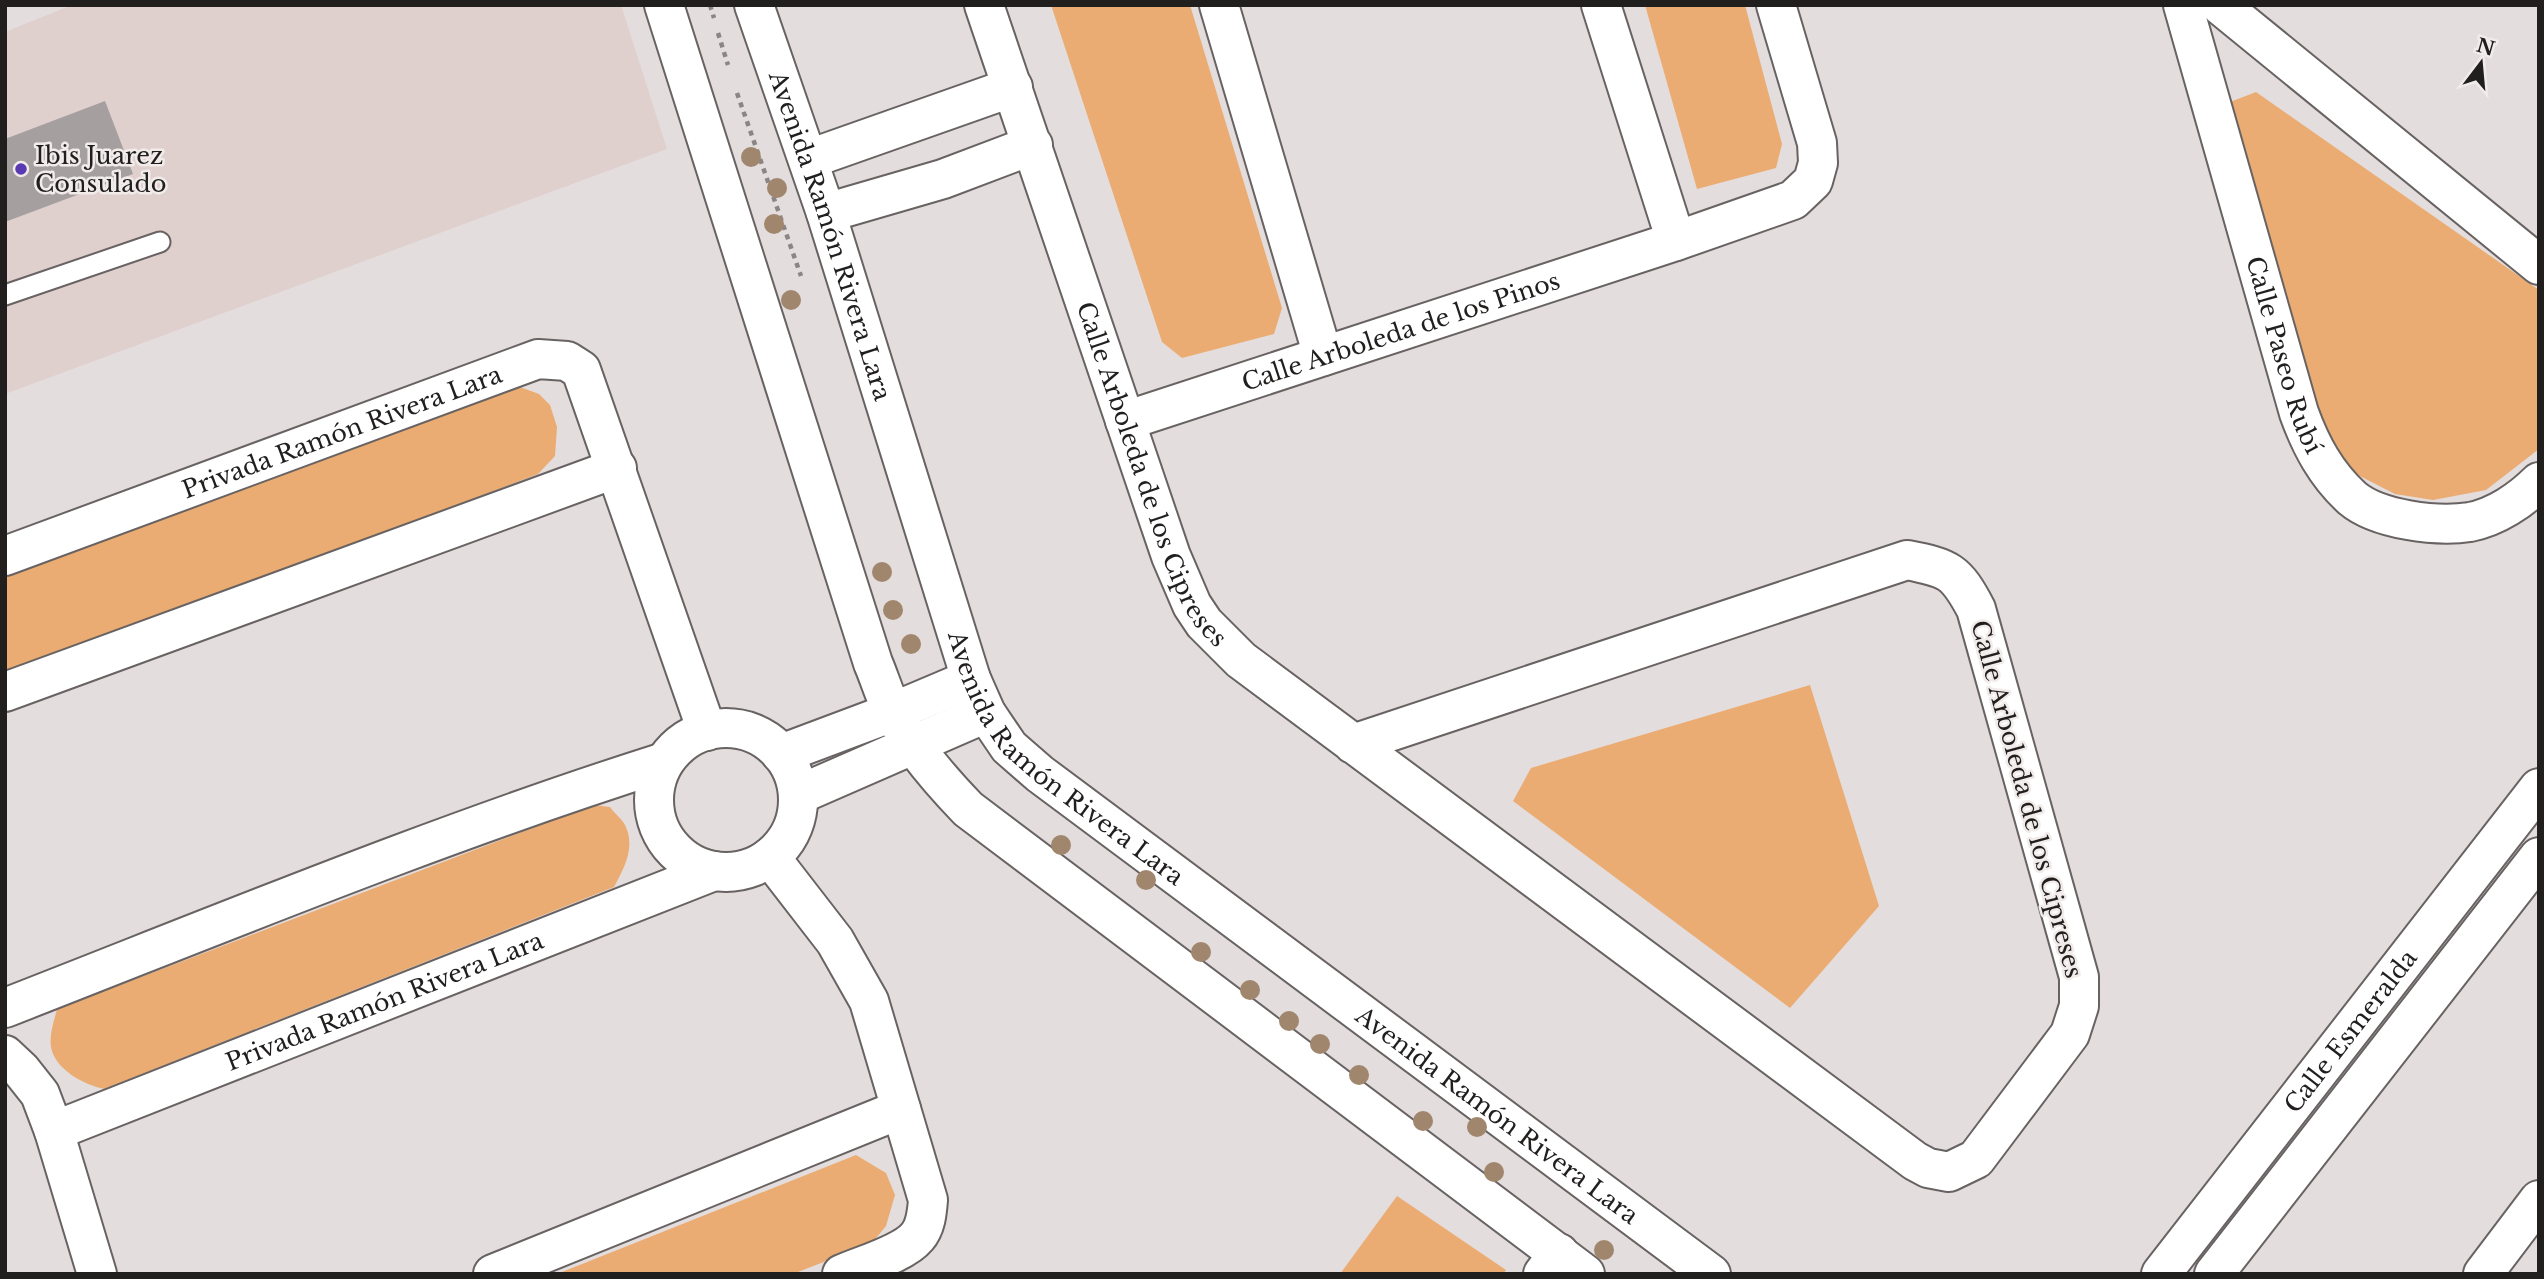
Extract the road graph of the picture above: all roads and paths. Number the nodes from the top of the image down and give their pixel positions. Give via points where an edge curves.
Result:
1 (664, 5) edge
2 (710, 5) edge
3 (754, 5) edge
4 (984, 5) edge
5 (1219, 5) edge
6 (1601, 5) edge
7 (1776, 5) edge
8 (2183, 5) edge
9 (2220, 5) edge
10 (732, 76) dead end
11 (1013, 87) junction
12 (735, 88) dead end
13 (1033, 145) junction
14 (808, 159) junction
15 (826, 213) junction
16 (1676, 241) junction
17 (160, 242) dead end
18 (2539, 265) edge
19 (804, 285) dead end
20 (5, 295) edge
21 (1323, 356) junction
22 (1125, 421) junction
23 (617, 468) junction
24 (2539, 482) edge
25 (5, 556) edge
26 (5, 692) edge
27 (979, 696) junction
28 (903, 728) junction
29 (707, 731) junction
30 (1353, 744) junction
31 (781, 754) junction
32 (664, 762) junction
33 (2539, 788) edge
34 (798, 796) junction
35 (770, 857) junction
36 (2539, 857) edge
37 (714, 871) junction
38 (5, 1008) edge
39 (5, 1055) edge
40 (901, 1109) junction
41 (54, 1131) junction
42 (2539, 1200) edge
43 (1562, 1267) edge
44 (97, 1274) edge
45 (493, 1274) edge
46 (842, 1274) edge
47 (1711, 1274) edge
48 (2161, 1274) edge
49 (2214, 1274) edge
50 (2483, 1274) edge

1 - 28 street via 873,663
2 - 10 path
3 - 14 street, Avenida Ramón Rivera Lara
4 - 11 street, Calle Arboleda de los Cipreses
5 - 21 street
6 - 16 street
7 - 16 street, Calle Arboleda de los Pinos via 1817,143 1813,181 1793,200
8 - 24 street, Calle Paseo Rubí via 2299,413 2311,446 2331,476 2355,500 2381,514 2426,523 2471,522 2503,509
9 - 18 street
11 - 13 street, Calle Arboleda de los Cipreses
11 - 14 street
12 - 19 path
13 - 15 street via 943,179
13 - 22 street, Calle Arboleda de los Cipreses
14 - 15 street, Avenida Ramón Rivera Lara
15 - 27 street, Avenida Ramón Rivera Lara
16 - 21 street, Calle Arboleda de los Pinos
17 - 20 lane
21 - 22 street, Calle Arboleda de los Pinos
22 - 30 street, Calle Arboleda de los Cipreses via 1171,556 1204,623 1241,660
23 - 25 street, Privada Ramón Rivera Lara via 581,370 567,361 538,359
23 - 26 street
23 - 29 street, Privada Ramón Rivera Lara
27 - 28 street
27 - 47 street, Avenida Ramón Rivera Lara via 1009,747 1040,774
28 - 31 street
28 - 34 street
28 - 43 street via 936,775 968,809
29 - 31 street via 748,732
29 - 32 street via 689,738
30 - 30 street, Calle Arboleda de los Cipreses via 1928,1168 1950,1172 1976,1158 2070,1034 2079,1006 2079,977 1976,610 1962,583 1938,566 1907,560
31 - 34 street via 793,773
32 - 37 street via 654,803 666,840 695,866
32 - 38 street via 392,857
33 - 48 street, Calle Esmeralda
34 - 35 street via 792,830
35 - 37 street via 733,872
35 - 40 street via 835,941 869,1001
36 - 49 street, Calle Esmeralda
37 - 41 street, Privada Ramón Rivera Lara
39 - 41 street via 40,1094
40 - 45 street
40 - 46 street via 928,1200 926,1221 919,1236 906,1247
41 - 44 street
42 - 50 street

